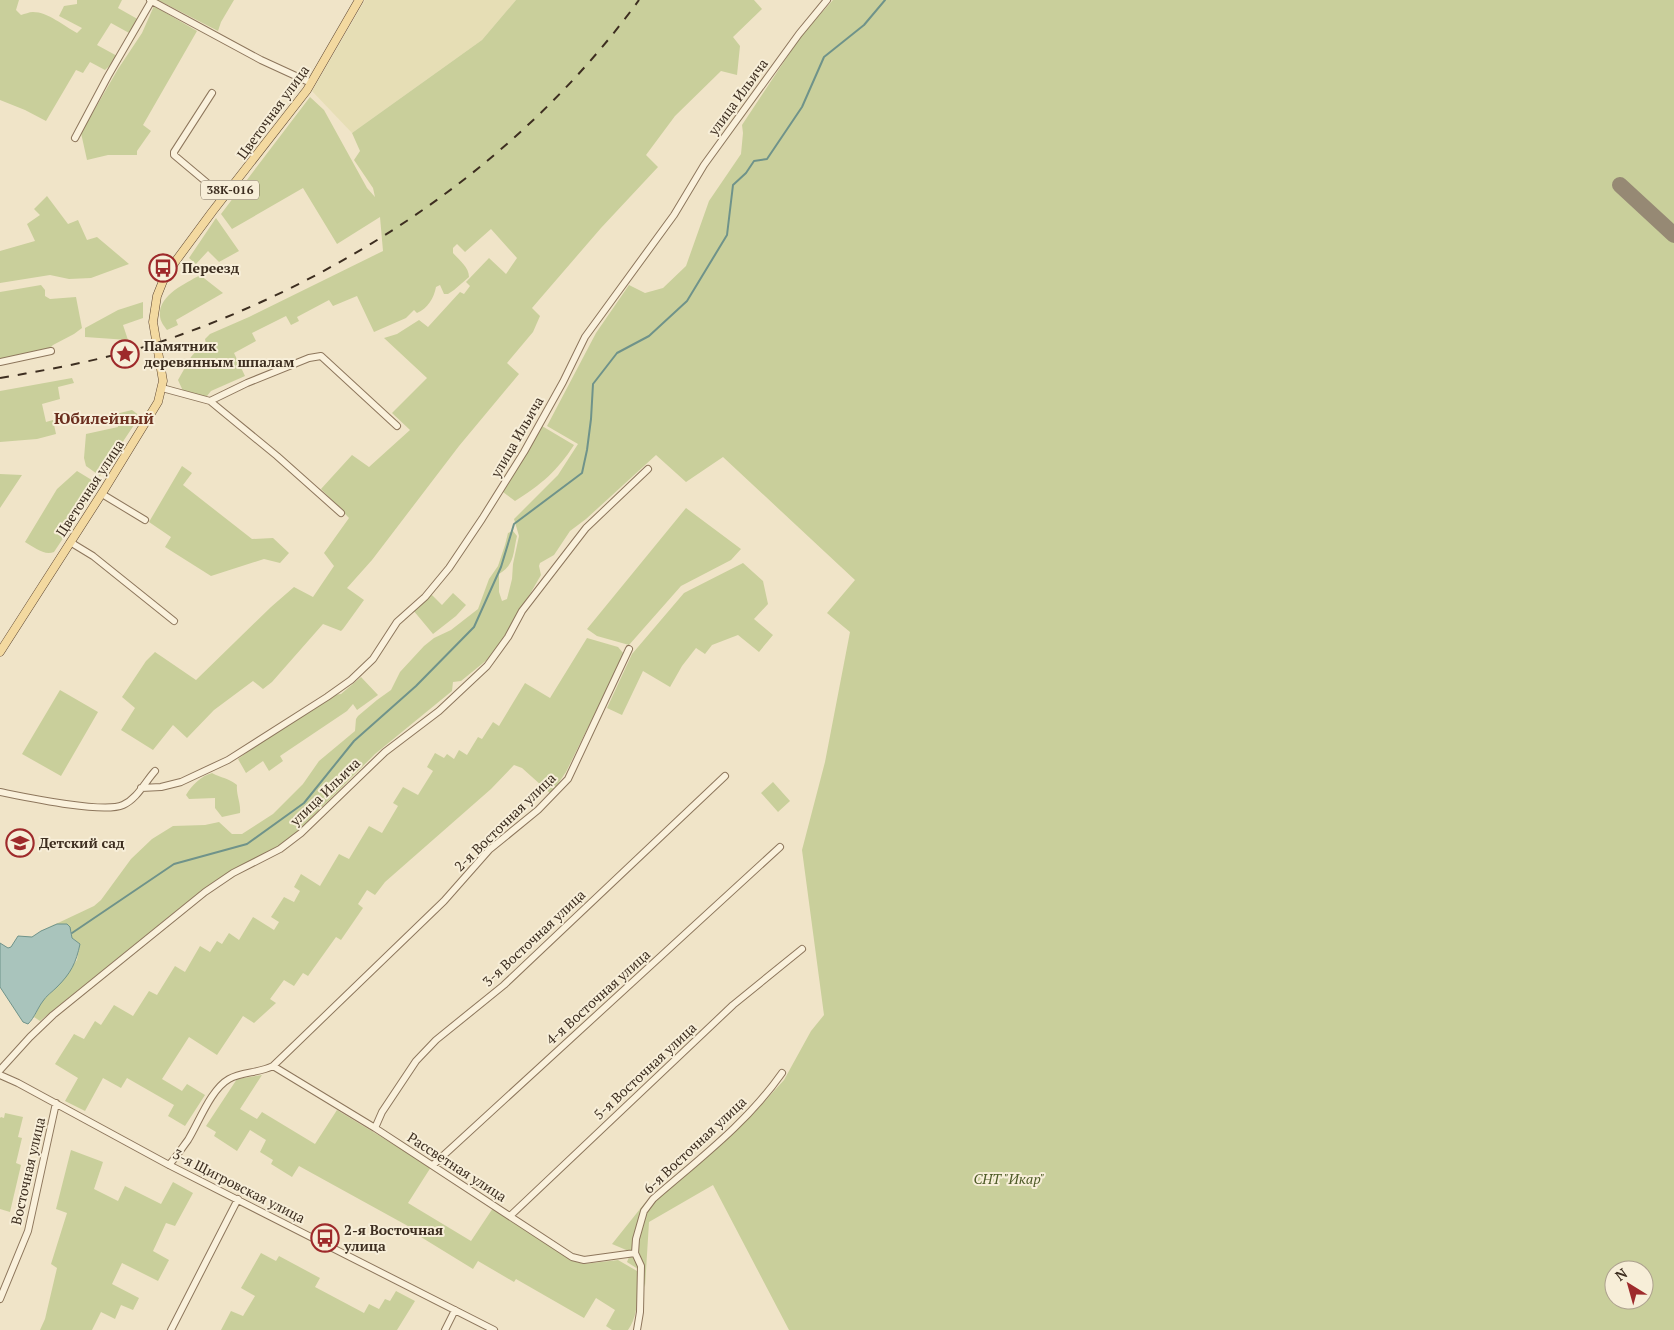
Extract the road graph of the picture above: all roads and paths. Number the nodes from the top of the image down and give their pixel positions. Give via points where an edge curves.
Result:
1 (152, 0) edge
2 (359, 0) edge
3 (827, 0) edge
4 (311, 83) junction
5 (212, 93) dead end
6 (75, 138) dead end
7 (224, 197) junction
8 (51, 351) dead end
9 (0, 362) edge
10 (162, 388) junction
11 (210, 401) junction
12 (397, 426) dead end
13 (648, 469) dead end
14 (102, 494) junction
15 (342, 513) dead end
16 (146, 520) dead end
17 (70, 542) junction
18 (174, 621) dead end
19 (629, 649) dead end
20 (0, 652) edge
21 (155, 771) dead end
22 (725, 776) dead end
23 (141, 788) junction
24 (0, 792) edge
25 (780, 847) dead end
26 (802, 949) dead end
27 (273, 1066) junction
28 (0, 1070) edge
29 (782, 1073) dead end
30 (0, 1075) edge
31 (56, 1103) junction
32 (375, 1128) junction
33 (169, 1165) junction
34 (433, 1165) junction
35 (238, 1199) junction
36 (510, 1216) junction
37 (635, 1253) junction
38 (0, 1299) edge
39 (455, 1310) junction
40 (171, 1330) edge
41 (445, 1330) edge
42 (494, 1330) edge
43 (637, 1330) edge

1 - 4 street via 261,60
1 - 6 street
2 - 4 main road, Цветочная улица / 38К-016
3 - 23 street, улица Ильича via 704,165 674,215 585,337 524,452 449,568 425,597 397,622 374,659 327,697 219,765 181,782
4 - 7 main road, Цветочная улица / 38К-016
5 - 7 street via 174,155
7 - 10 main road, Цветочная улица / 38К-016 via 174,262 158,292 153,322
8 - 9 street
10 - 11 street
10 - 14 main road, Цветочная улица / 38К-016 via 152,414
11 - 12 street via 247,383 321,356
11 - 15 street
13 - 28 street, улица Ильича via 586,528 522,612 487,666 438,711 385,752 301,833 280,849 233,873 205,892 53,1015
14 - 16 street
14 - 17 main road, Цветочная улица / 38К-016
17 - 18 street via 93,556
17 - 20 main road, Цветочная улица / 38К-016
19 - 27 street, 2-я Восточная улица via 561,788 489,850 444,901
21 - 23 street
22 - 32 street, 3-я Восточная улица via 504,985 436,1040 416,1061
23 - 24 street via 122,805 104,809
25 - 34 street, 4-я Восточная улица
26 - 36 street, 5-я Восточная улица via 733,1005
27 - 32 street, Рассветная улица
27 - 33 street, 2-я Восточная улица via 234,1076 225,1082
29 - 37 street, 6-я Восточная улица via 769,1092 731,1131 653,1199 644,1211
30 - 31 street, 3-я Щигровская улица
31 - 33 street, 3-я Щигровская улица
31 - 38 street, Восточная улица via 28,1231
32 - 34 street, Рассветная улица
33 - 35 street, 3-я Щигровская улица
34 - 36 street, Рассветная улица
35 - 39 street, 3-я Щигровская улица
35 - 40 street
36 - 37 street, Рассветная улица via 572,1257 584,1260
37 - 43 street, 6-я Восточная улица via 641,1266
39 - 41 street
39 - 42 street, 3-я Щигровская улица

